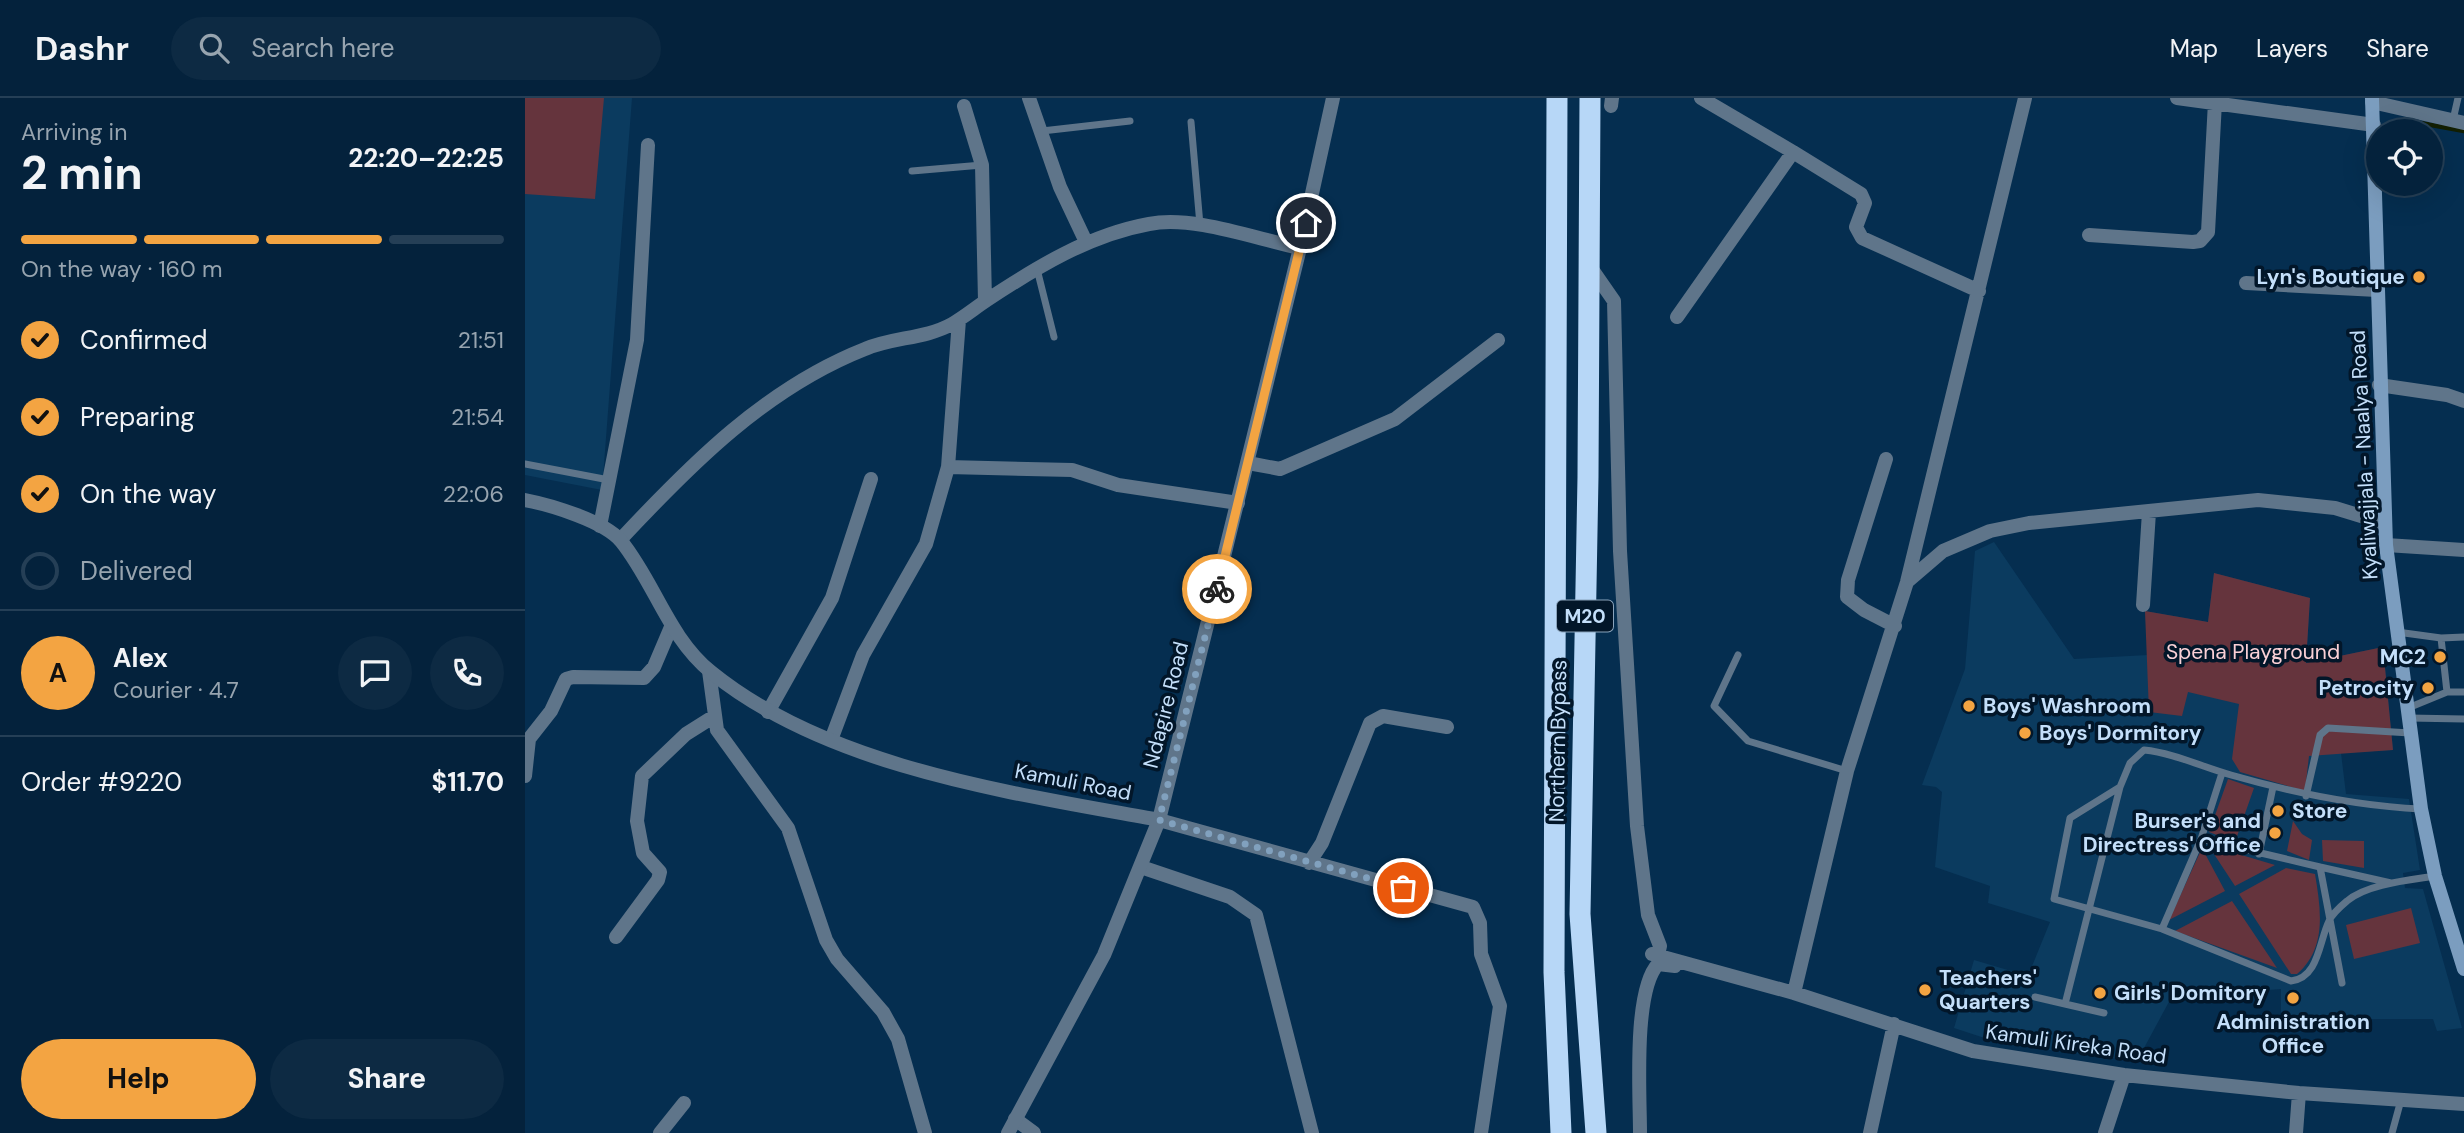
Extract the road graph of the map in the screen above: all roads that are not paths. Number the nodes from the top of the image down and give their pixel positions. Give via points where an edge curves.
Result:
1 (1029, 98) edge
2 (1333, 98) edge
3 (1557, 98) edge
4 (1590, 98) edge
5 (1701, 98) edge
6 (2025, 98) edge
7 (2176, 98) edge
8 (2458, 98) edge
9 (2372, 100) edge
10 (2215, 103) junction
11 (964, 106) dead end
12 (2374, 119) edge
13 (1131, 121) dead end
14 (1191, 122) dead end
15 (2459, 122) edge
16 (2366, 124) edge
17 (1042, 131) junction
18 (647, 145) dead end
19 (1793, 152) junction
20 (982, 164) junction
21 (912, 171) dead end
22 (2375, 196) edge
23 (1201, 226) junction
24 (2089, 235) dead end
25 (1086, 242) junction
26 (1300, 248) junction
27 (1587, 263) junction
28 (1037, 270) junction
29 (2246, 283) dead end
30 (2377, 290) junction
31 (1979, 291) junction
32 (985, 301) junction
33 (1677, 317) dead end
34 (959, 320) junction
35 (1054, 337) dead end
36 (1498, 340) dead end
37 (2379, 385) junction
38 (2464, 401) edge
39 (1885, 459) dead end
40 (1248, 463) junction
41 (525, 464) edge
42 (949, 467) junction
43 (609, 480) junction
44 (871, 480) dead end
45 (525, 500) edge
46 (1238, 503) junction
47 (2149, 512) junction
48 (2384, 523) junction
49 (600, 526) junction
50 (620, 540) junction
51 (2386, 545) junction
52 (2464, 550) edge
53 (1907, 582) junction
54 (2143, 605) dead end
55 (1895, 626) junction
56 (671, 627) junction
57 (2397, 632) junction
58 (2464, 637) edge
59 (2441, 638) junction
60 (1738, 655) dead end
61 (709, 671) junction
62 (2447, 692) junction
63 (2464, 692) edge
64 (768, 712) junction
65 (2408, 713) junction
66 (713, 717) junction
67 (2464, 719) edge
68 (1447, 727) dead end
69 (2410, 733) junction
70 (831, 740) junction
71 (1847, 771) junction
72 (2222, 773) junction
73 (525, 776) edge
74 (2120, 787) junction
75 (2273, 787) junction
76 (2306, 796) junction
77 (2421, 809) junction
78 (1159, 820) junction
79 (2201, 839) junction
80 (2259, 854) junction
81 (1309, 863) junction
82 (1141, 867) junction
83 (2320, 867) junction
84 (2435, 876) junction
85 (2392, 883) junction
86 (2089, 909) junction
87 (2330, 919) junction
88 (2162, 929) junction
89 (615, 937) dead end
90 (2460, 942) edge
91 (1696, 966) junction
92 (2464, 969) edge
93 (2342, 983) dead end
94 (1794, 993) junction
95 (2035, 997) dead end
96 (2065, 1004) junction
97 (2104, 1013) dead end
98 (1894, 1024) junction
99 (2124, 1075) junction
100 (2299, 1093) junction
101 (2401, 1100) junction
102 (684, 1103) dead end
103 (2464, 1104) edge
104 (1016, 1119) junction
105 (660, 1133) edge
106 (925, 1133) edge
107 (1008, 1133) edge
108 (1034, 1133) edge
109 (1312, 1133) edge
110 (1481, 1133) edge
111 (1561, 1133) edge
112 (1596, 1133) edge
113 (1640, 1133) edge
114 (1870, 1133) edge
115 (2105, 1133) edge
116 (2296, 1133) edge
117 (2392, 1133) edge

1 - 17 street
2 - 26 street, Ndagire Road
3 - 111 highway, Northern Bypass / M20 via 1554,972
4 - 27 highway, Northern Bypass / M20
5 - 19 street
6 - 31 street
7 - 10 street
8 - 15 lane
9 - 12 main road, Kyaliwajjala - Naalya Road
9 - 15 street
10 - 16 street
10 - 24 street via 2204,238 2193,242
11 - 20 street
13 - 17 lane
14 - 23 lane
17 - 25 street via 1060,187
18 - 43 street via 637,340
19 - 31 street via 1861,194 1865,204 1856,227 1862,238
19 - 33 street
20 - 21 lane
20 - 32 street
22 - 30 main road, Kyaliwajjala - Naalya Road
23 - 25 street via 1151,223
23 - 26 street
25 - 28 street
26 - 40 street, Ndagire Road
27 - 91 street, Kamuli Kireka Road via 1614,301 1620,551 1647,915 1660,946 1655,955
27 - 112 highway, Northern Bypass / M20 via 1580,914
28 - 32 street
28 - 35 lane
29 - 30 street
30 - 37 main road, Kyaliwajjala - Naalya Road
31 - 53 street
32 - 34 street
34 - 42 street
34 - 50 street via 936,332 866,348 753,412 702,455
36 - 40 street via 1395,419 1280,468
37 - 38 street
37 - 48 main road, Kyaliwajjala - Naalya Road
39 - 55 street via 1848,580 1847,597
40 - 46 street, Ndagire Road
41 - 43 lane
42 - 46 street via 1072,470 1118,485
42 - 70 street via 926,544 863,655
43 - 49 street
44 - 64 street via 832,598
45 - 49 street, Kamuli Road
46 - 78 street, Ndagire Road
47 - 48 street via 2269,500 2335,508
47 - 53 street via 1990,531 1943,551
47 - 54 street
48 - 51 main road, Kyaliwajjala - Naalya Road
49 - 50 street, Kamuli Road
50 - 56 street, Kamuli Road
51 - 52 street
51 - 57 main road, Kyaliwajjala - Naalya Road
53 - 55 street
55 - 71 street
56 - 61 street, Kamuli Road
56 - 73 street via 654,667 643,678 566,679 551,711 529,739
57 - 59 lane
57 - 65 main road, Kyaliwajjala - Naalya Road
58 - 59 lane
59 - 62 lane
60 - 71 lane via 1713,706 1748,741
61 - 64 street, Kamuli Road
61 - 66 street
62 - 63 lane
62 - 65 lane
64 - 70 street, Kamuli Road
65 - 67 lane
65 - 69 main road, Kyaliwajjala - Naalya Road
66 - 89 street via 686,734 642,776 637,821 643,853 660,872
66 - 106 street via 725,745 788,828 826,940 883,1012 898,1039
68 - 81 street via 1383,716 1370,723 1322,843
69 - 76 lane via 2328,728 2320,736
69 - 77 main road, Kyaliwajjala - Naalya Road
70 - 78 street, Kamuli Road via 1007,792
71 - 94 street
72 - 74 lane via 2161,751 2144,750 2130,763
72 - 75 lane
72 - 79 lane
74 - 86 lane
74 - 86 lane via 2070,818 2054,900
75 - 76 lane
75 - 80 lane
76 - 77 lane
77 - 84 main road, Kyaliwajjala - Naalya Road
78 - 81 street, Kamuli Road
78 - 82 street, Ndagire Road
79 - 80 lane
79 - 88 lane
80 - 83 lane
81 - 110 street, Kamuli Road via 1473,907 1480,923 1481,954 1500,1006
82 - 104 street, Ndagire Road via 1104,955
82 - 109 street via 1230,897 1256,915
83 - 85 lane
83 - 87 lane
84 - 85 lane
84 - 90 main road, Kyaliwajjala - Naalya Road
85 - 87 lane via 2350,899
86 - 88 lane
86 - 96 lane
87 - 88 lane via 2308,973 2291,981
87 - 93 lane
90 - 92 main road, Kyaliwajjala - Naalya Road
91 - 94 street, Kamuli Kireka Road
91 - 113 street via 1694,972 1658,964 1646,984
94 - 98 street, Kamuli Kireka Road
95 - 96 lane
96 - 97 lane
98 - 99 street, Kamuli Kireka Road via 1973,1051
98 - 114 street
99 - 100 street, Kamuli Kireka Road
99 - 115 street
100 - 101 street, Kamuli Kireka Road
100 - 116 street
101 - 103 street, Kamuli Kireka Road
101 - 117 lane
102 - 105 street
104 - 107 street, Ndagire Road
104 - 108 street

